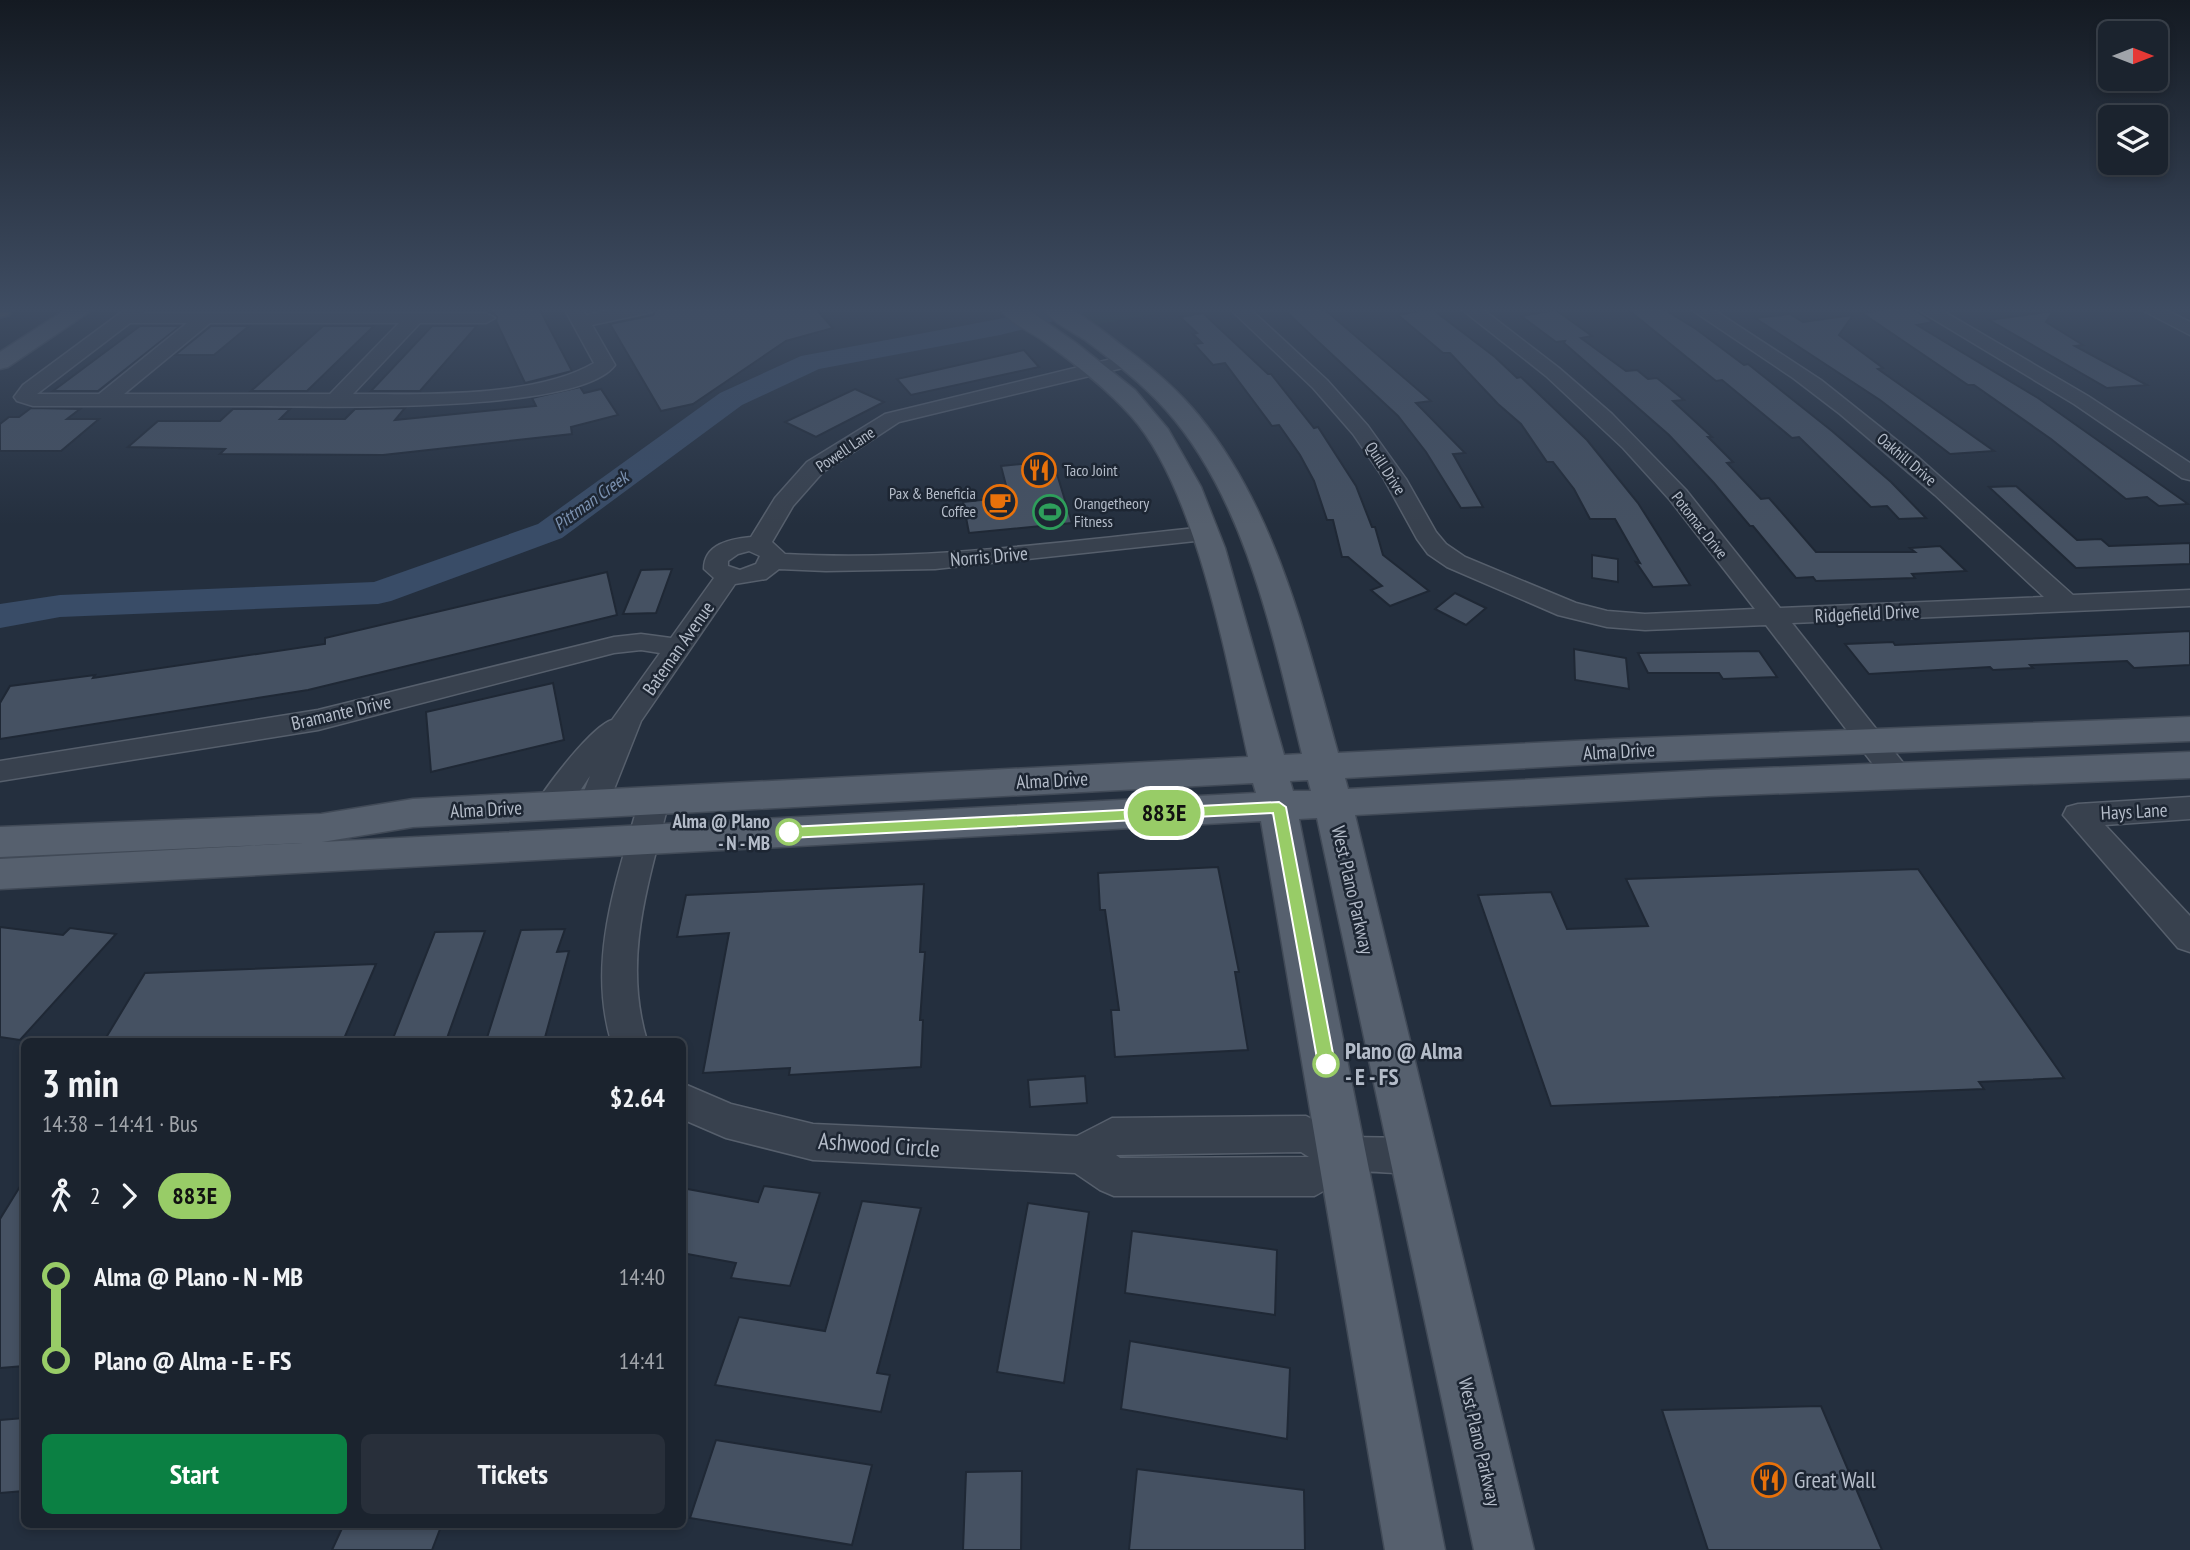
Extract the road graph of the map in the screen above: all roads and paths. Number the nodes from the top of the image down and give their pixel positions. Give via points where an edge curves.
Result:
1 (42, 380) edge
2 (128, 380) edge
3 (355, 380) edge
4 (575, 380) edge
5 (1050, 380) edge
6 (1106, 380) edge
7 (1150, 380) edge
8 (1316, 380) edge
9 (1563, 380) edge
10 (1809, 380) edge
11 (2047, 380) edge
12 (104, 400) junction
13 (336, 400) junction
14 (2190, 473) edge
15 (1250, 531) junction
16 (1206, 534) junction
17 (765, 553) junction
18 (728, 576) joint
19 (2190, 598) edge
20 (1546, 601) joint
21 (2067, 604) junction
22 (1772, 617) junction
23 (679, 647) junction
24 (627, 719) junction
25 (2190, 729) edge
26 (1867, 739) junction
27 (2190, 765) edge
28 (1325, 766) junction
29 (0, 771) edge
30 (1897, 774) junction
31 (1275, 788) junction
32 (654, 800) junction
33 (594, 804) junction
34 (1334, 804) junction
35 (550, 806) junction
36 (2190, 808) edge
37 (644, 840) junction
38 (0, 842) edge
39 (516, 847) junction
40 (0, 874) edge
41 (2190, 938) edge
42 (628, 1038) edge
43 (686, 1102) edge
44 (1343, 1155) junction
45 (1415, 1156) junction
46 (1415, 1550) edge
47 (1504, 1550) edge

1 - 12 street via 24,397
2 - 12 street
3 - 13 street
4 - 13 street via 532,390 432,400
5 - 17 street, Powell Lane via 891,418 816,467 783,503
6 - 16 main road via 1153,426 1178,467
7 - 15 main road, West Plano Parkway via 1206,443
8 - 20 street, Quill Drive via 1361,430 1437,549 1456,562
9 - 22 street, Potomac Drive via 1622,434 1677,495
10 - 21 street, Oakhill Drive via 1935,482
11 - 14 street
12 - 13 street
15 - 16 main road
15 - 28 main road, West Plano Parkway via 1268,575
16 - 17 street, Norris Drive via 963,560 812,565
16 - 31 main road via 1226,592
17 - 18 street, Norris Drive via 738,545 716,558 716,569
18 - 23 street, Bateman Avenue
19 - 21 street, Ridgefield Drive
20 - 22 street, Ridgefield Drive via 1607,619 1645,622
21 - 22 street, Ridgefield Drive
22 - 26 street, Potomac Drive
23 - 24 street, Bateman Avenue
23 - 29 street, Bramante Drive via 641,642 614,645 318,720
24 - 33 street, Bateman Avenue
24 - 35 street, Bateman Avenue via 598,744
25 - 26 main road, Alma Drive
26 - 28 main road, Alma Drive
26 - 30 street, Potomac Drive
27 - 30 main road, Alma Drive
28 - 31 main road, Alma Drive
28 - 34 main road, West Plano Parkway
30 - 34 main road, Alma Drive
31 - 32 main road, Alma Drive
31 - 34 main road, Alma Drive
31 - 37 main road, Alma Drive
31 - 44 main road
32 - 33 main road, Alma Drive
32 - 37 street
33 - 35 main road, Alma Drive
33 - 39 main road
34 - 45 main road, West Plano Parkway
35 - 38 main road, Alma Drive via 413,813 321,828
36 - 41 street, Hays Lane via 2078,815
37 - 39 main road, Alma Drive
37 - 42 street via 617,967 621,1022
39 - 40 main road, Alma Drive
43 - 44 street, Ashwood Circle via 726,1120 813,1142 1082,1155 1114,1177 1314,1177
44 - 45 street
44 - 46 main road
45 - 47 main road, West Plano Parkway

